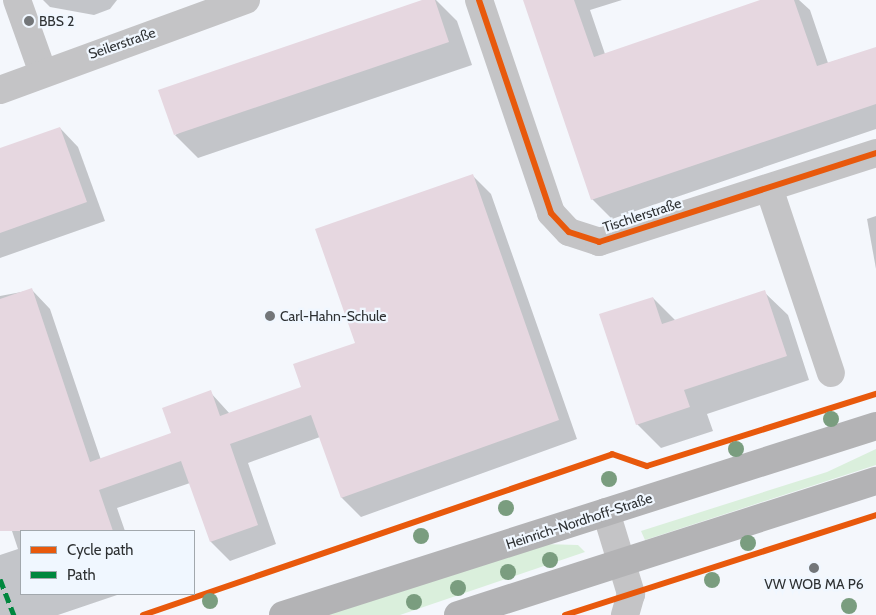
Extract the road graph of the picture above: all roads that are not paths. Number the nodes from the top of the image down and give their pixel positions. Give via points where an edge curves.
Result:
1 (17, 0) edge
2 (246, 0) edge
3 (479, 0) edge
4 (43, 73) junction
5 (0, 90) edge
6 (876, 153) edge
7 (769, 188) junction
8 (831, 374) dead end
9 (876, 426) edge
10 (876, 481) edge
11 (606, 512) junction
12 (622, 562) junction
13 (283, 615) edge
14 (458, 615) edge
15 (624, 615) edge

1 - 4 street
2 - 4 street, Seilerstraße
3 - 7 street, Tischlerstraße via 551,213 569,232 599,242
4 - 5 street, Seilerstraße
6 - 7 street, Tischlerstraße
7 - 8 street
9 - 11 main road, Heinrich-Nordhoff-Straße
10 - 12 main road
11 - 12 street
11 - 13 main road, Heinrich-Nordhoff-Straße
12 - 14 main road
12 - 15 street via 631,594

